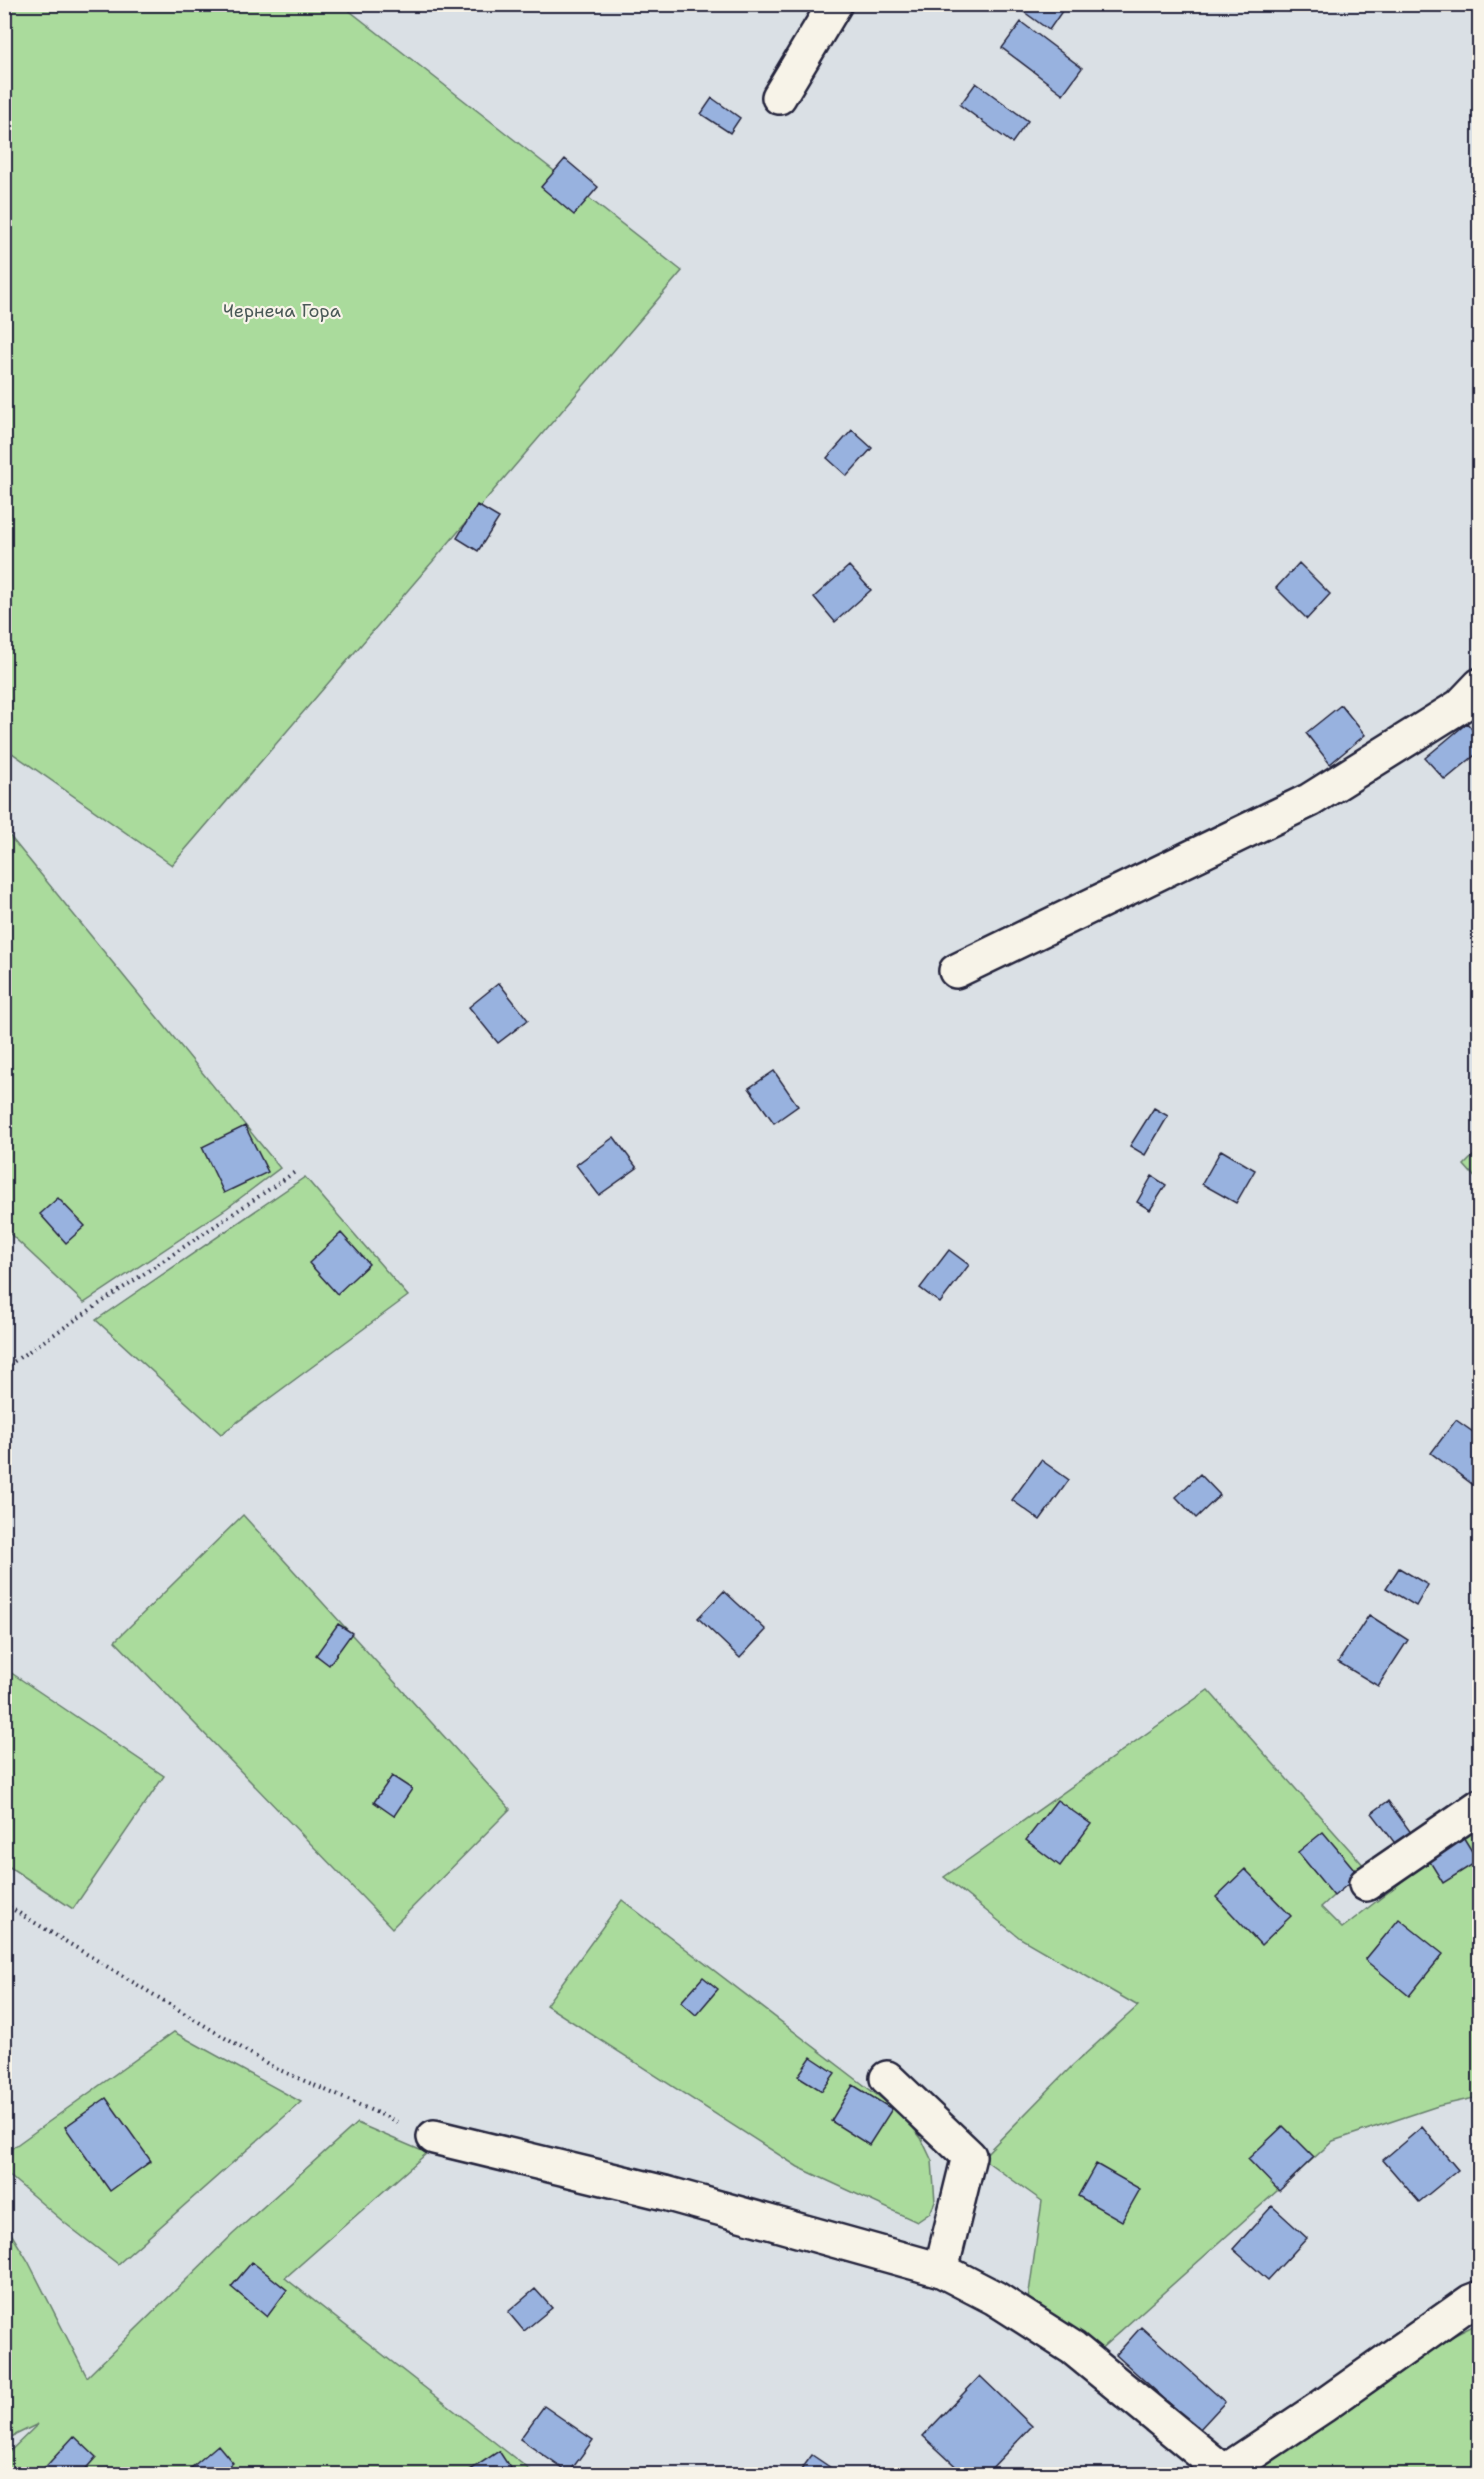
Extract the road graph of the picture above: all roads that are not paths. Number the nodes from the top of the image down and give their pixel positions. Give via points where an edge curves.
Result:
1 (836, 4) edge
2 (779, 97) dead end
3 (1479, 685) edge
4 (956, 971) dead end
5 (1479, 1806) edge
6 (1366, 1884) dead end
7 (887, 2078) dead end
8 (434, 2138) road end
9 (941, 2270) junction
10 (1479, 2298) edge
11 (1225, 2473) edge

1 - 2 street
3 - 4 street via 1460,706 1310,800
5 - 6 street
7 - 9 street via 969,2156
8 - 9 street via 665,2193
9 - 11 street via 995,2298 1073,2348
10 - 11 street

